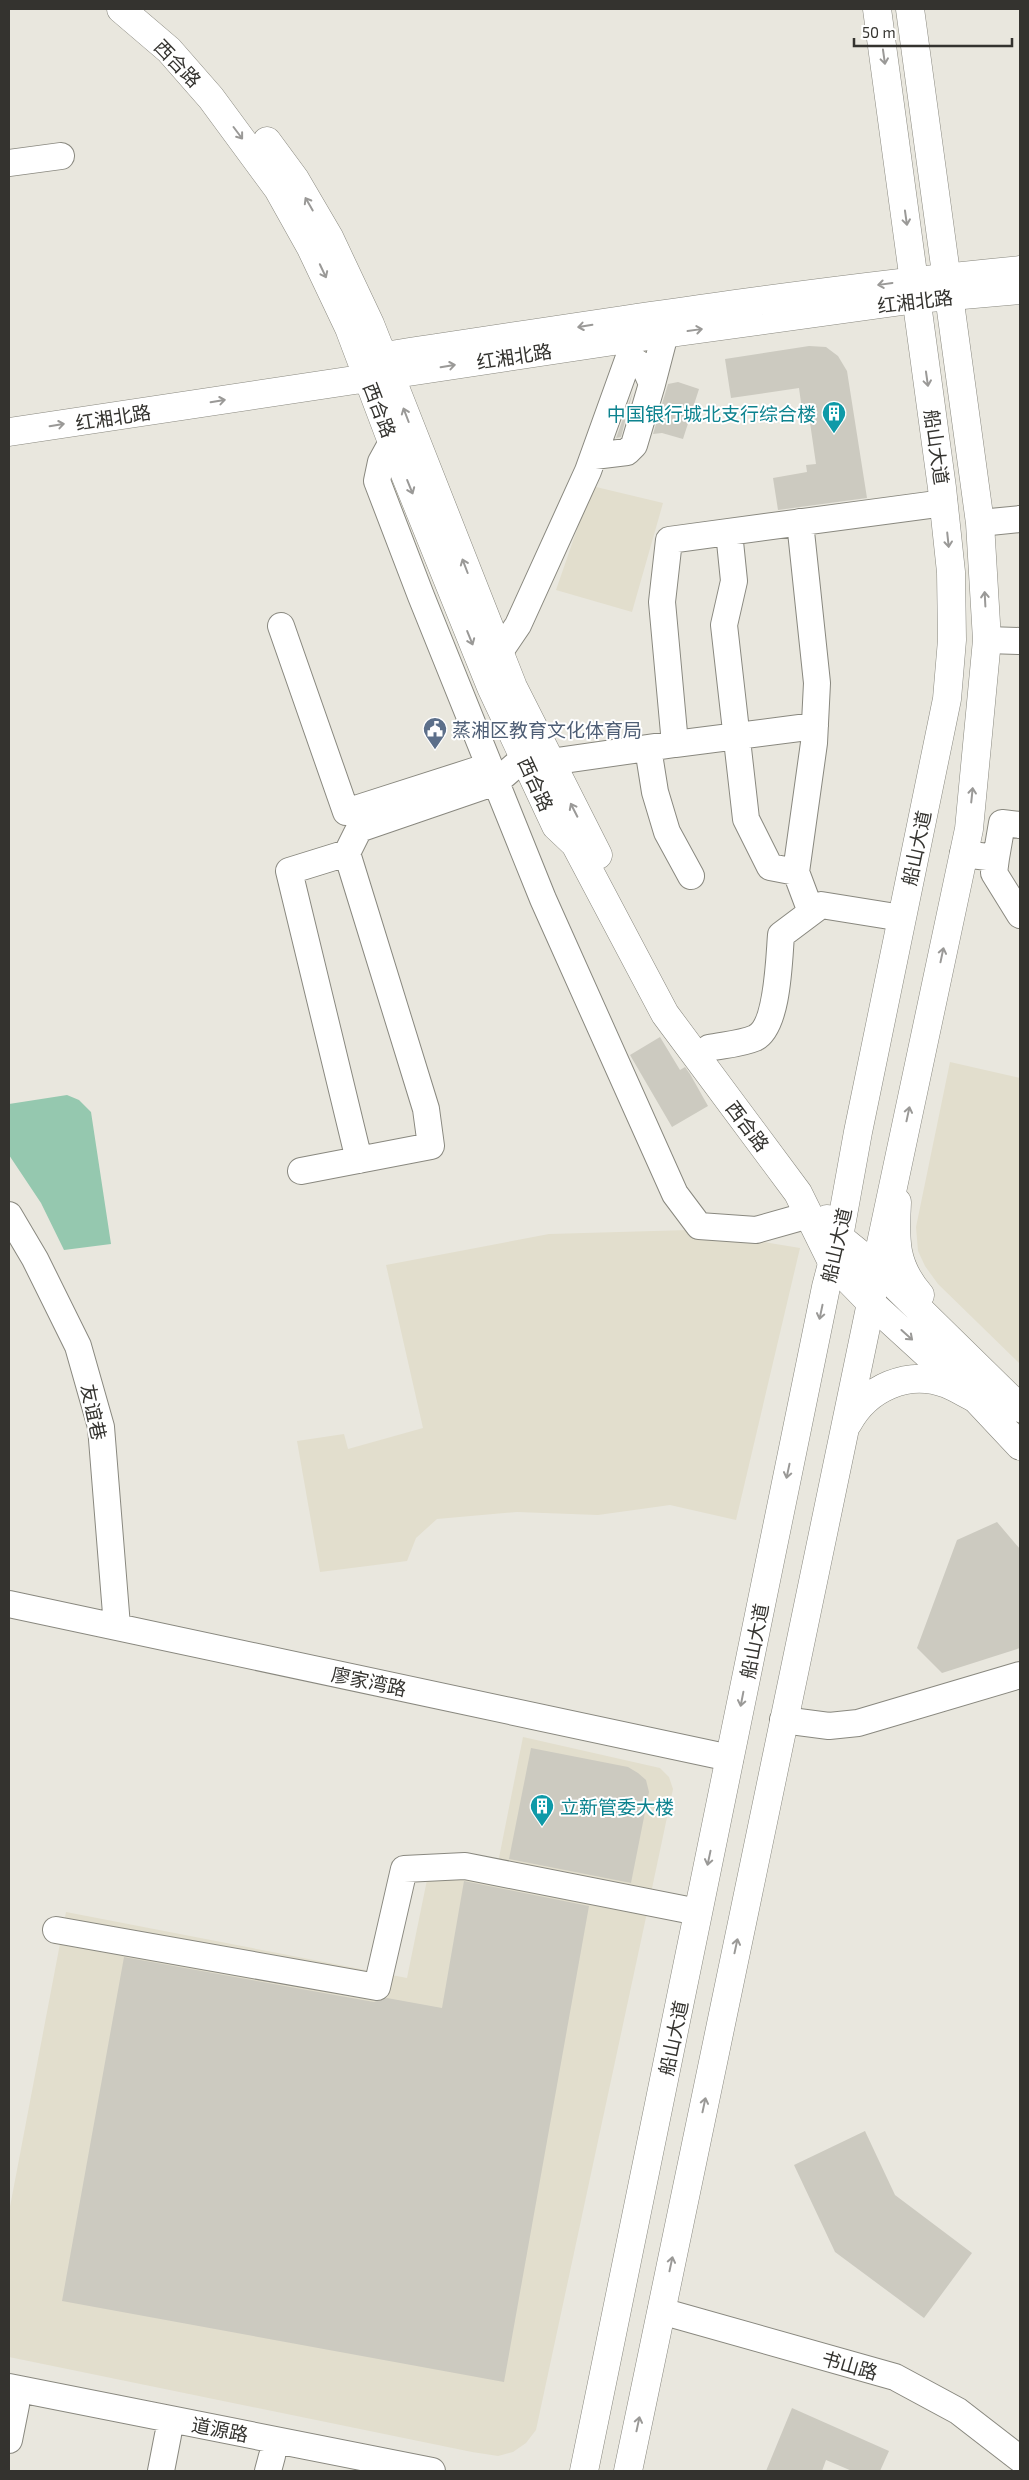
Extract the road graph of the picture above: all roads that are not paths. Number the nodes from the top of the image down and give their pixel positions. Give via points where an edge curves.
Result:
1 (121, 9) edge
2 (147, 9) edge
3 (877, 9) edge
4 (910, 9) edge
5 (61, 156) dead end
6 (9, 164) edge
7 (1020, 270) edge
8 (948, 287) junction
9 (915, 290) junction
10 (1020, 290) edge
11 (665, 334) junction
12 (627, 339) junction
13 (376, 367) junction
14 (652, 384) junction
15 (9, 413) edge
16 (9, 432) edge
17 (392, 442) junction
18 (594, 456) junction
19 (944, 503) junction
20 (1020, 519) edge
21 (800, 522) junction
22 (980, 523) junction
23 (729, 532) junction
24 (281, 626) dead end
25 (987, 640) junction
26 (1020, 641) edge
27 (490, 658) junction
28 (815, 726) junction
29 (737, 736) junction
30 (676, 744) junction
31 (648, 748) junction
32 (539, 756) junction
33 (493, 774) junction
34 (1020, 825) edge
35 (347, 853) junction
36 (963, 854) junction
37 (996, 858) junction
38 (796, 872) junction
39 (690, 876) dead end
40 (811, 912) junction
41 (1020, 915) edge
42 (902, 918) junction
43 (709, 1048) junction
44 (359, 1160) junction
45 (898, 1162) junction
46 (301, 1171) dead end
47 (9, 1215) edge
48 (809, 1215) junction
49 (839, 1237) junction
50 (833, 1264) junction
51 (876, 1267) junction
52 (871, 1303) junction
53 (977, 1364) junction
54 (975, 1398) junction
55 (1020, 1408) edge
56 (842, 1434) junction
57 (1020, 1446) edge
58 (9, 1604) edge
59 (117, 1626) junction
60 (1020, 1675) edge
61 (783, 1720) junction
62 (730, 1758) junction
63 (698, 1912) junction
64 (56, 1930) dead end
65 (662, 2311) junction
66 (11, 2399) edge
67 (168, 2435) junction
68 (9, 2440) edge
69 (1020, 2459) edge
70 (270, 2463) edge
71 (341, 2470) edge
72 (161, 2471) edge
73 (432, 2471) edge
74 (584, 2471) edge
75 (628, 2471) edge

1 -> 13 main road, 西合路 via 169,50 211,98 278,189 311,248 349,328
13 -> 2 main road, 西合路 via 370,324 329,237 295,179 223,86 180,38
3 -> 9 main road, 船山大道
4 - 8 main road, 船山大道
5 - 6 street
7 - 8 main road, 红湘北路
8 - 9 main road, 红湘北路
8 - 10 main road, 红湘北路
8 - 22 main road, 船山大道
11 -> 9 main road, 红湘北路
9 -> 12 main road, 红湘北路
9 -> 19 main road, 船山大道
11 - 12 main road, 红湘北路
11 - 14 street
12 - 13 main road, 红湘北路
12 - 14 street via 646,368
12 - 18 street
13 - 15 main road, 红湘北路
16 -> 13 main road, 红湘北路
13 - 17 main road, 西合路
27 -> 13 main road, 西合路
14 - 18 street via 634,445 627,452
17 -> 27 main road, 西合路
17 - 33 street via 381,462 377,481
18 - 27 street via 518,625
19 - 21 street
19 -> 42 main road, 船山大道 via 952,581 948,689
20 - 22 street
21 - 23 street
21 - 28 street via 817,683
25 -> 22 main road, 船山大道
23 - 29 street via 734,581 724,625
23 - 30 street via 669,540 662,602
24 - 33 street via 346,812
25 - 26 street
36 -> 25 main road, 船山大道
27 - 32 main road, 西合路
28 - 29 street
28 - 38 street
29 - 30 street
29 - 38 street via 746,819 770,867
30 - 31 street
31 - 32 street
31 - 39 street via 655,792 667,832
32 - 33 street
43 -> 32 main road, 西合路 via 679,1006 588,838
32 - 48 main road, 西合路 via 556,826 575,844 665,1014 798,1193
33 - 35 street via 359,829
33 - 48 street via 543,899 675,1194 699,1226 756,1230
34 - 37 street via 1002,824
35 - 44 street via 289,871
35 - 44 street via 426,1109 431,1146
36 - 37 street
45 -> 36 main road, 船山大道
37 - 41 street via 994,873
38 - 40 street
40 - 42 street via 821,905
40 - 43 street via 781,935 775,1002 762,1032 754,1038
42 - 49 main road, 船山大道
43 - 49 main road, 西合路
44 - 46 street
45 - 51 main road, 船山大道
45 - 53 main road via 896,1237 902,1271
47 - 59 street, 友谊巷 via 78,1346 100,1426
48 - 50 main road, 西合路
49 - 50 main road, 船山大道
49 - 51 main road, 西合路
50 - 52 main road, 西合路
50 -> 62 main road, 船山大道
51 - 52 main road, 船山大道
51 - 53 main road, 西合路
52 -> 54 main road, 西合路
52 - 56 main road, 船山大道
53 - 55 main road, 西合路
54 - 56 main road via 946,1384 921,1379 903,1381 885,1386 869,1396 855,1411
54 - 57 main road, 西合路
56 - 61 main road, 船山大道
58 - 59 street, 廖家湾路
59 - 62 street, 廖家湾路
60 - 61 street via 858,1723 829,1726
65 -> 61 main road, 船山大道
62 -> 63 main road, 船山大道
63 - 64 street via 465,1866 404,1868 377,1987
63 - 74 main road, 船山大道
65 - 69 street, 书山路 via 895,2377 958,2411
75 -> 65 main road, 船山大道
66 - 67 street, 道源路
66 - 68 street
66 - 73 street, 道源路
67 - 70 street, 道源路
67 - 72 street
70 - 71 street, 道源路

